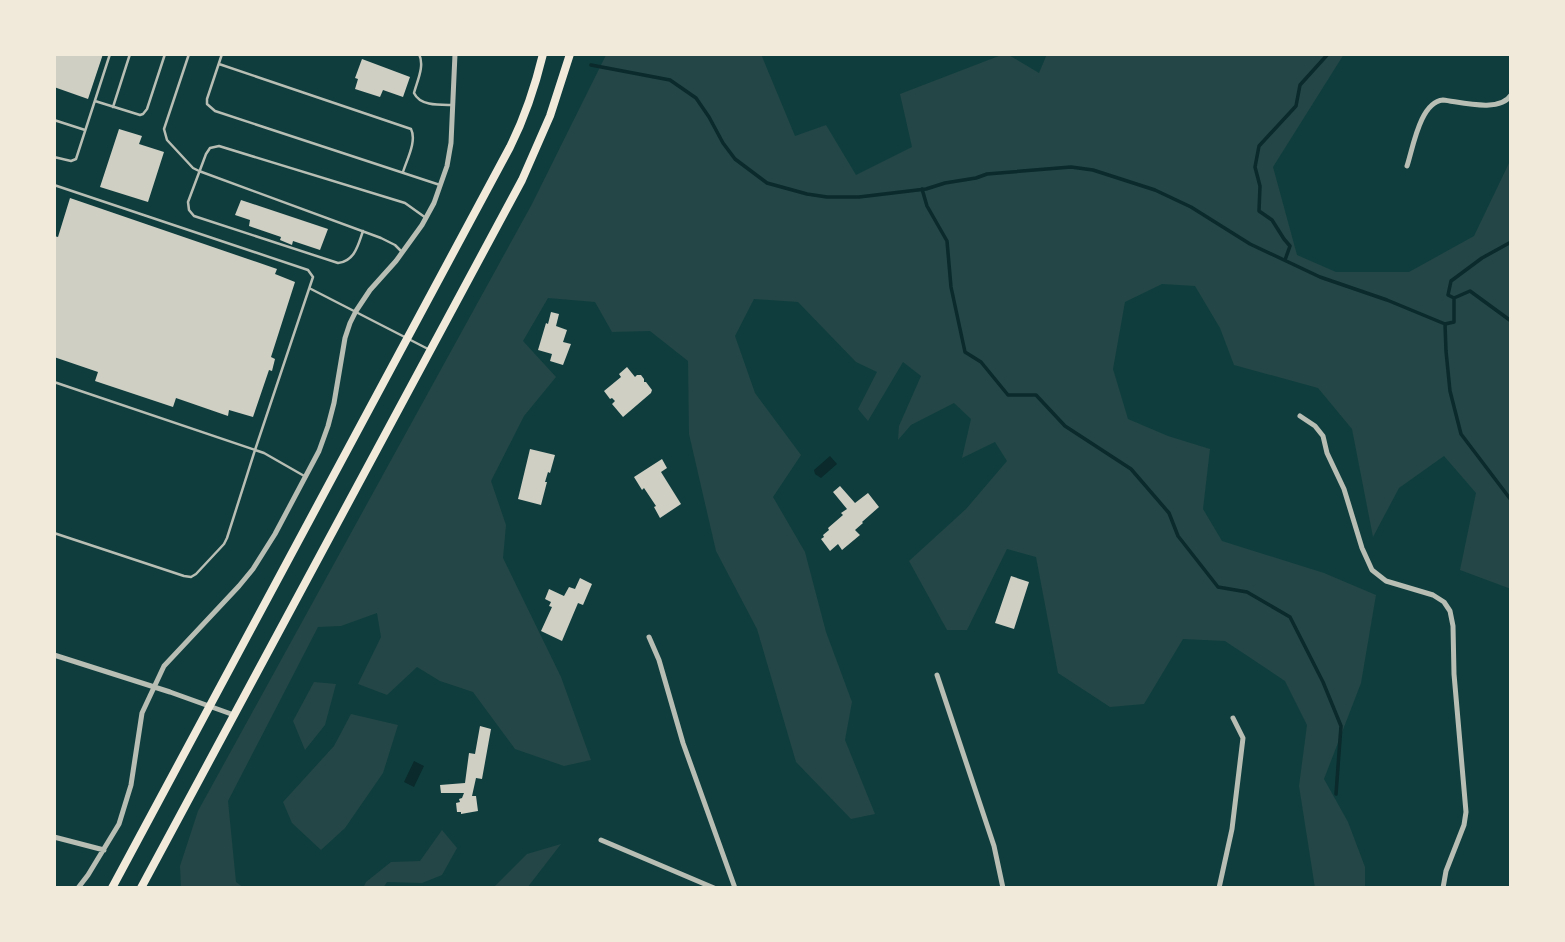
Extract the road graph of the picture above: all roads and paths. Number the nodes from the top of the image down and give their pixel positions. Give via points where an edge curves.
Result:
1 (110, 54) edge
2 (130, 54) edge
3 (165, 54) edge
4 (189, 54) edge
5 (222, 54) edge
6 (419, 54) edge
7 (455, 54) edge
8 (536, 54) edge
9 (542, 54) edge
10 (570, 54) edge
11 (219, 64) junction
12 (536, 83) junction
13 (1511, 95) edge
14 (95, 101) junction
15 (453, 105) junction
16 (113, 107) junction
17 (54, 120) edge
18 (85, 130) junction
19 (54, 157) edge
20 (1407, 166) dead end
21 (198, 171) junction
22 (402, 173) junction
23 (54, 185) edge
24 (440, 186) junction
25 (427, 218) junction
26 (363, 231) junction
27 (403, 252) junction
28 (310, 289) junction
29 (356, 311) junction
30 (407, 338) junction
31 (430, 350) junction
32 (54, 382) edge
33 (1300, 416) dead end
34 (255, 450) junction
35 (306, 477) junction
36 (54, 533) edge
37 (649, 637) dead end
38 (54, 655) edge
39 (937, 675) dead end
40 (154, 687) junction
41 (210, 706) junction
42 (234, 715) junction
43 (1233, 718) dead end
44 (54, 837) edge
45 (601, 840) dead end
46 (104, 850) junction
47 (78, 888) edge
48 (112, 888) edge
49 (141, 888) edge
50 (713, 888) edge
51 (735, 888) edge
52 (1003, 888) edge
53 (1219, 888) edge
54 (1443, 888) edge

1 - 14 lane
2 - 16 lane
3 - 16 lane via 146,112 140,115
4 - 21 lane via 164,129 167,140
5 - 11 lane
6 - 15 lane via 422,65 415,97 429,104
7 - 15 street
8 - 12 main road
9 - 12 main road
10 - 31 main road via 522,180
11 - 22 lane via 411,129 413,139
11 - 22 lane via 207,99 215,111
12 - 30 main road via 510,147
13 - 20 street via 1495,105 1435,101 1423,116
14 - 16 lane
14 - 18 lane
15 - 24 street via 451,143
17 - 18 lane
18 - 19 lane via 76,159
21 - 25 lane via 210,148 219,146 405,203
21 - 26 lane
21 - 26 lane via 188,202 194,216 338,263 349,260
22 - 24 lane
23 - 28 lane via 308,270 313,277
24 - 25 street
25 - 27 street
26 - 27 lane
27 - 29 street
28 - 29 lane
28 - 34 lane
29 - 30 lane
29 - 35 street via 345,338 328,426
30 - 31 lane
30 - 41 main road
31 - 42 main road
32 - 34 lane
33 - 54 street via 1323,436 1372,570 1386,581 1433,595 1450,611 1466,812
34 - 35 lane
34 - 36 lane via 224,544 191,577
35 - 40 street via 253,569 164,666
37 - 51 street
38 - 40 street
39 - 52 street via 994,846
40 - 41 street
40 - 46 street via 139,724 128,800
41 - 42 street
41 - 48 main road
42 - 49 main road
43 - 53 street via 1242,738
44 - 46 street
45 - 50 street
46 - 47 street

